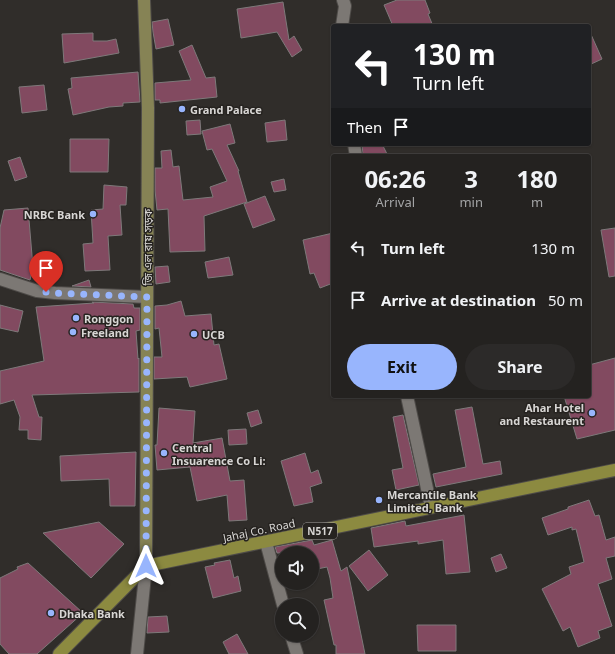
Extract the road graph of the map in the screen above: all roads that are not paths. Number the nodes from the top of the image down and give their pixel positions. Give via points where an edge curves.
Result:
1 (144, 0) edge
2 (343, 0) edge
3 (342, 24) edge
4 (0, 279) edge
5 (147, 297) junction
6 (407, 398) edge
7 (615, 470) edge
8 (431, 507) junction
9 (266, 542) junction
10 (146, 566) junction
11 (281, 598) edge
12 (59, 654) edge
13 (137, 654) edge

1 - 5 main road, জি এল রায় সড়ক via 148,108
2 - 3 street
4 - 5 street via 37,291
5 - 10 main road, জি এল রায় সড়ক
6 - 8 street
7 - 8 highway, Jahaj Co. Road / N517
8 - 9 highway, Jahaj Co. Road / N517
9 - 10 highway, Jahaj Co. Road / N517
9 - 11 street
10 - 12 highway
10 - 13 street

